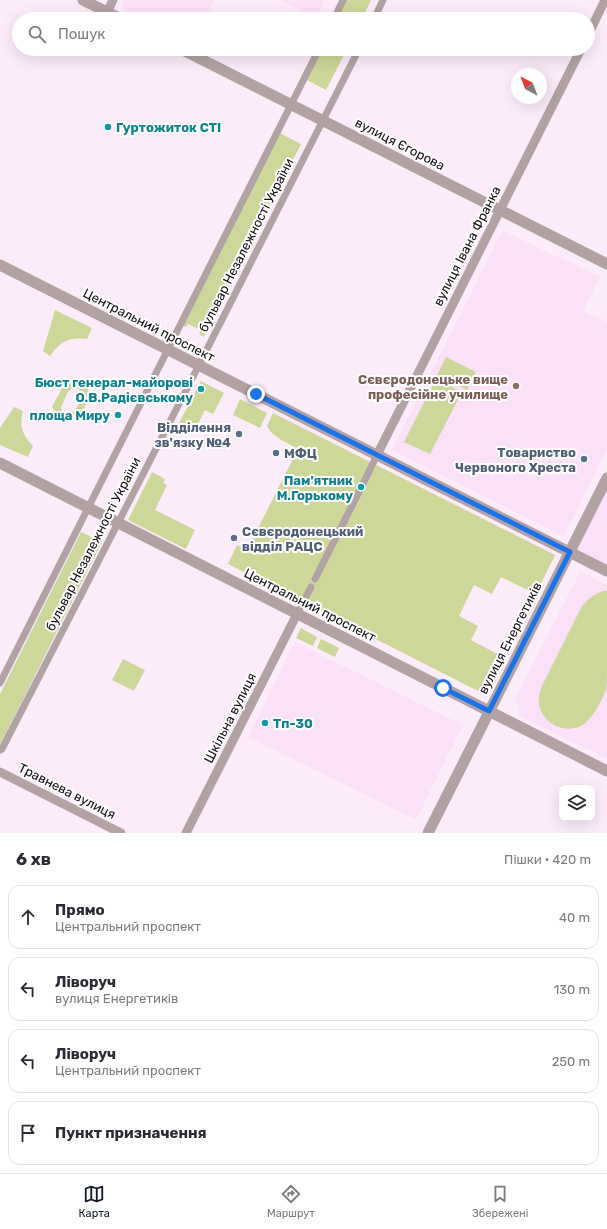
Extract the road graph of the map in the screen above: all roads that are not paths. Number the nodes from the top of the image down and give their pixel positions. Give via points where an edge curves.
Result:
1 (84, 0) edge
2 (113, 0) edge
3 (343, 0) edge
4 (384, 0) edge
5 (605, 0) edge
6 (107, 12) joint
7 (337, 12) edge
8 (378, 12) edge
9 (595, 21) edge
10 (195, 56) edge
11 (315, 56) edge
12 (356, 56) edge
13 (577, 56) edge
14 (291, 104) junction
15 (323, 121) junction
16 (500, 210) junction
17 (607, 264) edge
18 (0, 265) edge
19 (168, 350) junction
20 (199, 365) junction
21 (377, 455) junction
22 (0, 463) edge
23 (607, 478) edge
24 (363, 484) dead end
25 (359, 492) dead end
26 (88, 508) junction
27 (118, 523) junction
28 (570, 552) junction
29 (607, 571) edge
30 (315, 579) dead end
31 (311, 587) dead end
32 (297, 614) junction
33 (0, 683) edge
34 (489, 711) junction
35 (0, 750) edge
36 (607, 771) edge
37 (0, 772) edge
38 (121, 833) edge
39 (186, 833) edge
40 (428, 833) edge

1 - 6 street
2 - 6 street
3 - 7 street
4 - 8 street
5 - 9 street
10 - 14 street, вулиця Єгорова
11 - 14 street, бульвар Незалежності України
12 - 15 street, бульвар Незалежності України
13 - 16 street, вулиця Івана Франка
14 - 15 street, вулиця Єгорова
14 - 19 street, бульвар Незалежності України
15 - 16 street, вулиця Єгорова
15 - 20 street, бульвар Незалежності України
16 - 17 street, вулиця Єгорова
16 - 21 street, вулиця Івана Франка
18 - 19 street, Центральний проспект
19 - 20 street, Центральний проспект
19 - 26 street, бульвар Незалежності України
20 - 21 street, Центральний проспект
20 - 27 street, бульвар Незалежності України
21 - 24 street
21 - 28 street, Центральний проспект
22 - 26 street, Центральний проспект
23 - 28 street, вулиця Енергетиків
25 - 30 street
26 - 27 street, Центральний проспект
26 - 33 street, бульвар Незалежності України
27 - 32 street, Центральний проспект
27 - 35 street, бульвар Незалежності України
28 - 29 street, Центральний проспект
28 - 34 street, вулиця Енергетиків
31 - 32 street
32 - 34 street, Центральний проспект
32 - 39 street, Шкільна вулиця
34 - 36 street, Центральний проспект
34 - 40 street, вулиця Енергетиків
37 - 38 street, Травнева вулиця

